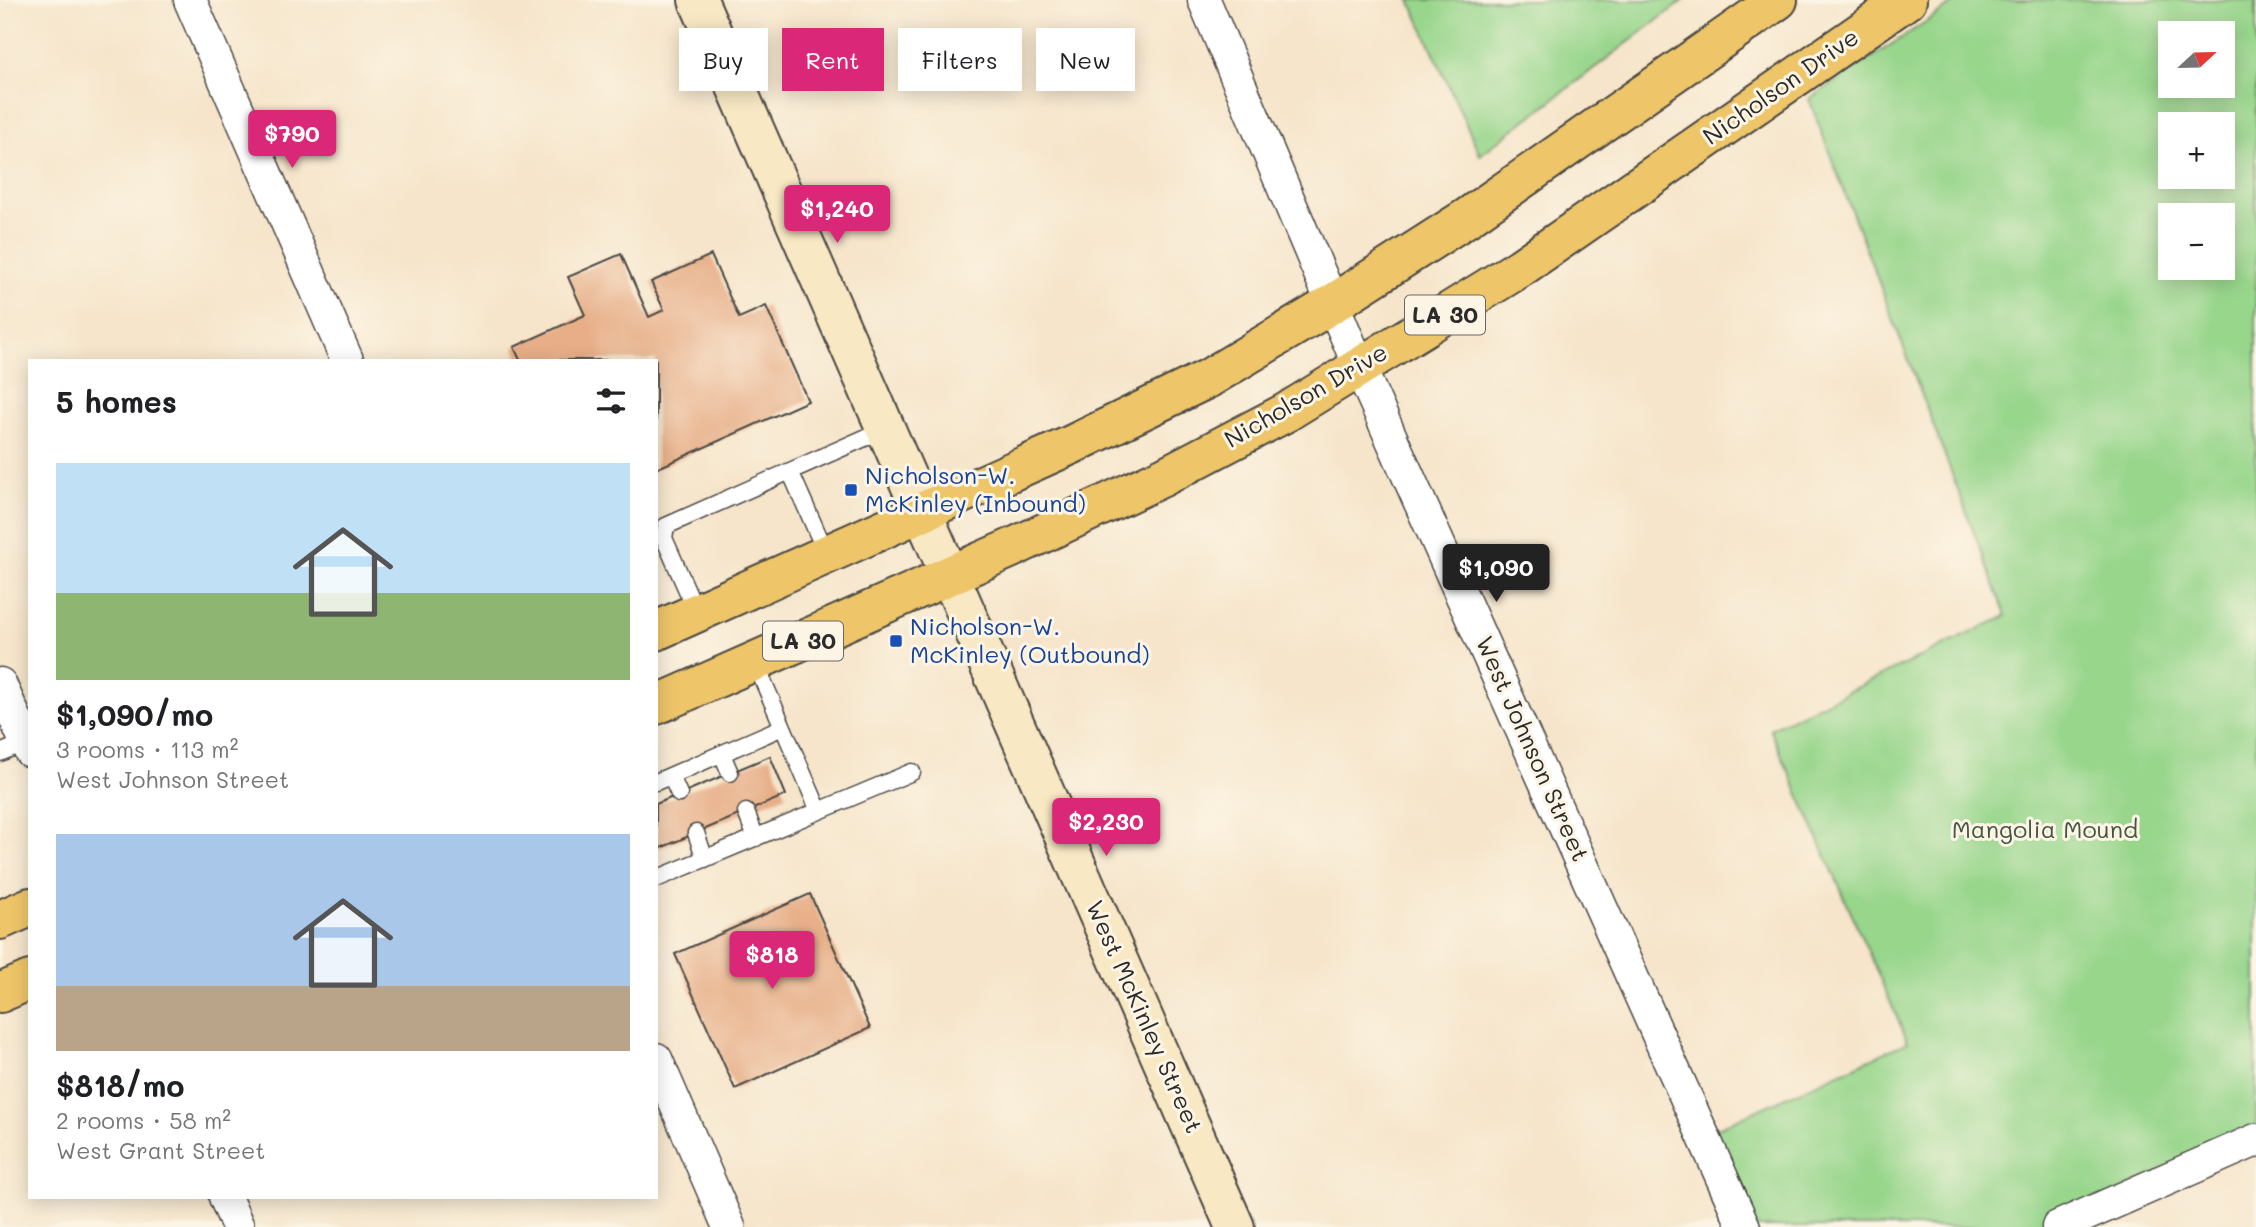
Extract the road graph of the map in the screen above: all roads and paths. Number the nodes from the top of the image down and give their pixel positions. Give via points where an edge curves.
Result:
1 (190, 0) edge
2 (698, 0) edge
3 (1204, 0) edge
4 (1778, 0) edge
5 (1907, 0) edge
6 (1332, 304) junction
7 (347, 359) edge
8 (1359, 366) junction
9 (884, 429) junction
10 (790, 471) junction
11 (922, 513) junction
12 (827, 555) junction
13 (950, 576) junction
14 (697, 613) junction
15 (658, 630) edge
16 (755, 662) junction
17 (0, 684) edge
18 (658, 704) edge
19 (783, 727) junction
20 (18, 748) edge
21 (722, 754) junction
22 (912, 772) dead end
23 (730, 773) dead end
24 (664, 779) edge
25 (679, 794) dead end
26 (819, 811) junction
27 (746, 812) dead end
28 (696, 833) dead end
29 (756, 838) junction
30 (705, 859) junction
31 (658, 878) edge
32 (28, 908) edge
33 (0, 920) edge
34 (28, 981) edge
35 (0, 993) edge
36 (658, 1064) edge
37 (2256, 1140) edge
38 (226, 1199) edge
39 (238, 1227) edge
40 (729, 1227) edge
41 (1235, 1227) edge
42 (1744, 1227) edge
43 (2058, 1227) edge

1 - 7 street
2 - 9 street, West McKinley Street
3 - 6 street, West Johnson Street
4 - 6 main road, LA 30 via 1516,184
5 - 8 main road, Nicholson Drive / LA 30 via 1520,268
6 - 8 street, West Johnson Street
6 - 11 main road, LA 30 via 1209,378
8 - 13 main road, Nicholson Drive / LA 30 via 1285,413 1163,477
8 - 42 street, West Johnson Street
9 - 10 lane
9 - 11 street, West McKinley Street
10 - 12 lane
10 - 14 lane via 666,526 664,538
11 - 12 main road, LA 30
11 - 13 street, West McKinley Street
12 - 14 main road, LA 30
13 - 16 main road, Nicholson Drive / LA 30
13 - 41 street, West McKinley Street
14 - 15 main road, LA 30
16 - 18 main road, Nicholson Drive / LA 30
16 - 19 lane
17 - 20 street
19 - 21 lane
19 - 26 lane
21 - 23 lane
21 - 24 lane
22 - 26 lane
24 - 25 lane
26 - 29 lane
27 - 29 lane
28 - 30 lane
29 - 30 lane
30 - 31 lane
32 - 33 main road
34 - 35 main road
36 - 40 street
37 - 43 street
38 - 39 street

